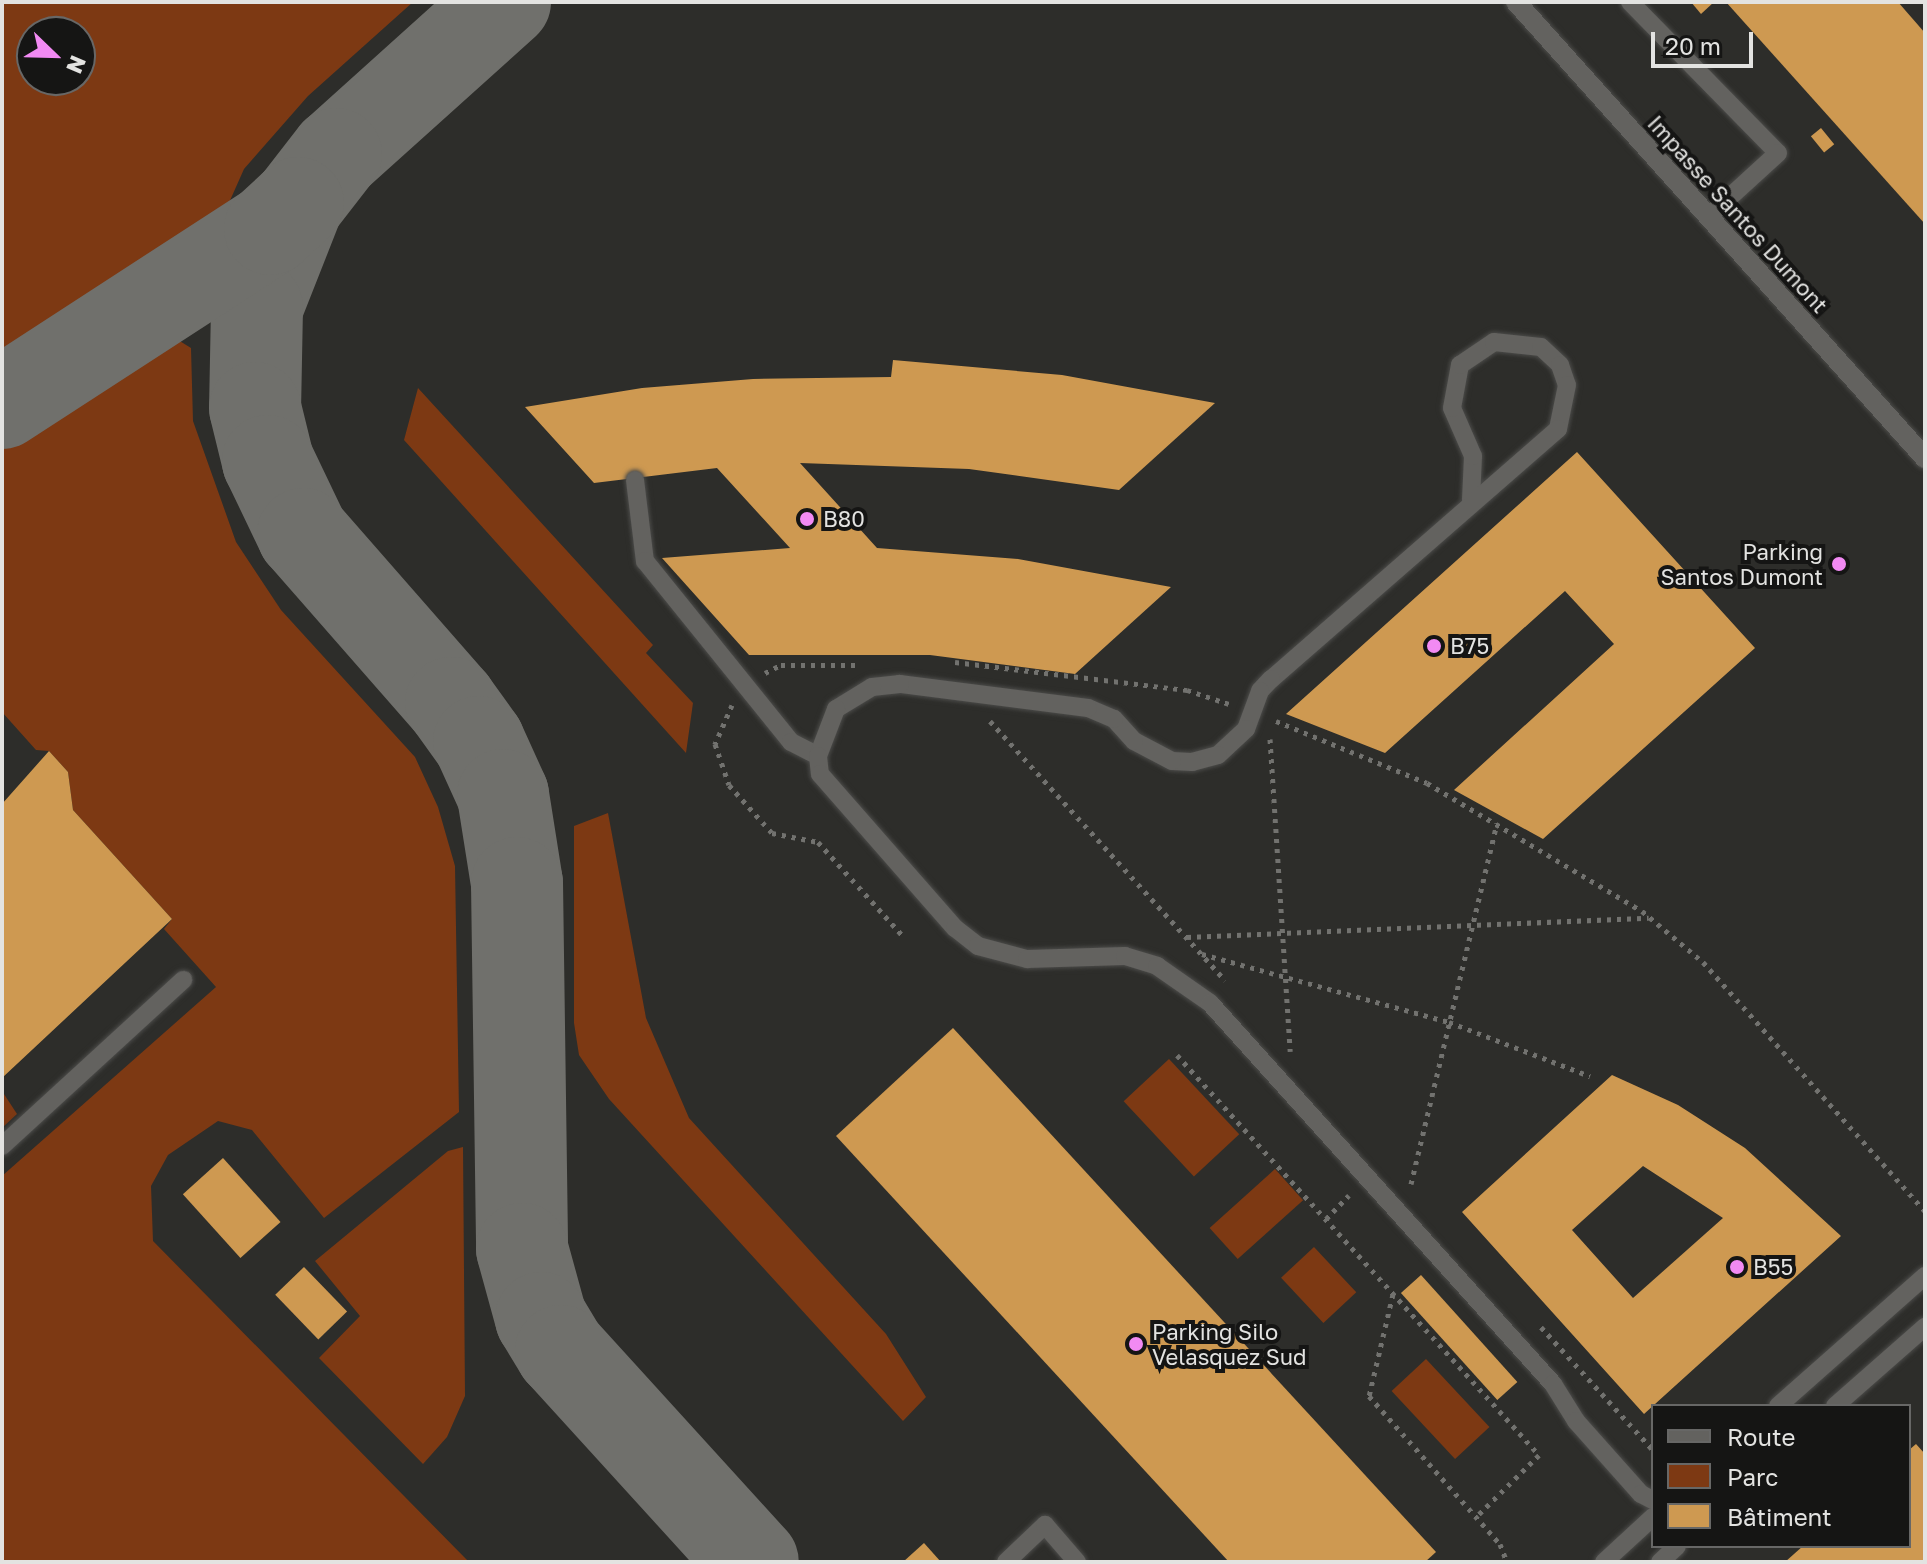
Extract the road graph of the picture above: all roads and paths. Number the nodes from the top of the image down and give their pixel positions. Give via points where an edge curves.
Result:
1 (1516, 2) edge
2 (1630, 2) edge
3 (1708, 217) junction
4 (1925, 458) edge
5 (635, 480) dead end
6 (1471, 500) junction
7 (939, 663) dead end
8 (872, 665) dead end
9 (749, 687) junction
10 (1254, 712) junction
11 (818, 756) junction
12 (1497, 823) junction
13 (1650, 918) junction
14 (1473, 925) junction
15 (1282, 933) junction
16 (903, 936) dead end
17 (1187, 937) dead end
18 (1202, 954) dead end
19 (1285, 977) junction
20 (183, 980) dead end
21 (1449, 1022) junction
22 (1290, 1051) dead end
23 (1177, 1055) dead end
24 (1590, 1076) dead end
25 (2, 1146) edge
26 (1411, 1184) dead end
27 (1925, 1211) edge
28 (1925, 1276) edge
29 (1393, 1293) junction
30 (1925, 1327) edge
31 (1780, 1404) edge
32 (1837, 1404) edge
33 (1651, 1499) edge
34 (1476, 1517) junction
35 (1651, 1519) edge
36 (1675, 1548) edge
37 (1006, 1562) edge
38 (1077, 1562) edge
39 (1507, 1562) edge
40 (1604, 1562) edge
41 (1660, 1562) edge

1 - 3 street, Impasse Santos Dumont
2 - 3 lane via 1778,153
3 - 4 street, Impasse Santos Dumont
5 - 9 lane via 645,561
6 - 6 lane via 1558,429 1567,385 1560,365 1541,347 1494,342 1460,365 1452,408 1473,456
6 - 10 lane via 1271,679 1260,691
7 - 10 path via 971,661 1187,690
8 - 9 path via 781,665
9 - 11 lane via 791,742
9 - 16 path via 730,707 715,744 729,785 772,833 818,842
10 - 11 lane via 1233,743 1192,762 1153,753 1114,719 1088,708 962,690 872,687 836,709
11 - 33 lane via 820,774 955,928 978,946 1000,956 1027,959 1125,956 1157,966 1210,1003 1553,1384 1585,1432
12 - 13 path
12 - 14 path
12 - 15 path via 1427,783 1268,718
13 - 14 path
13 - 27 path via 1703,962
14 - 15 path
14 - 21 path
15 - 17 path
15 - 19 path
18 - 19 path
19 - 21 path
19 - 22 path
20 - 25 lane
21 - 24 path
21 - 26 path
23 - 29 path
28 - 31 lane
29 - 34 path via 1369,1396
29 - 34 path via 1539,1455
30 - 32 lane
34 - 39 path via 1500,1544
35 - 40 lane
36 - 41 lane
37 - 38 lane via 1045,1525

